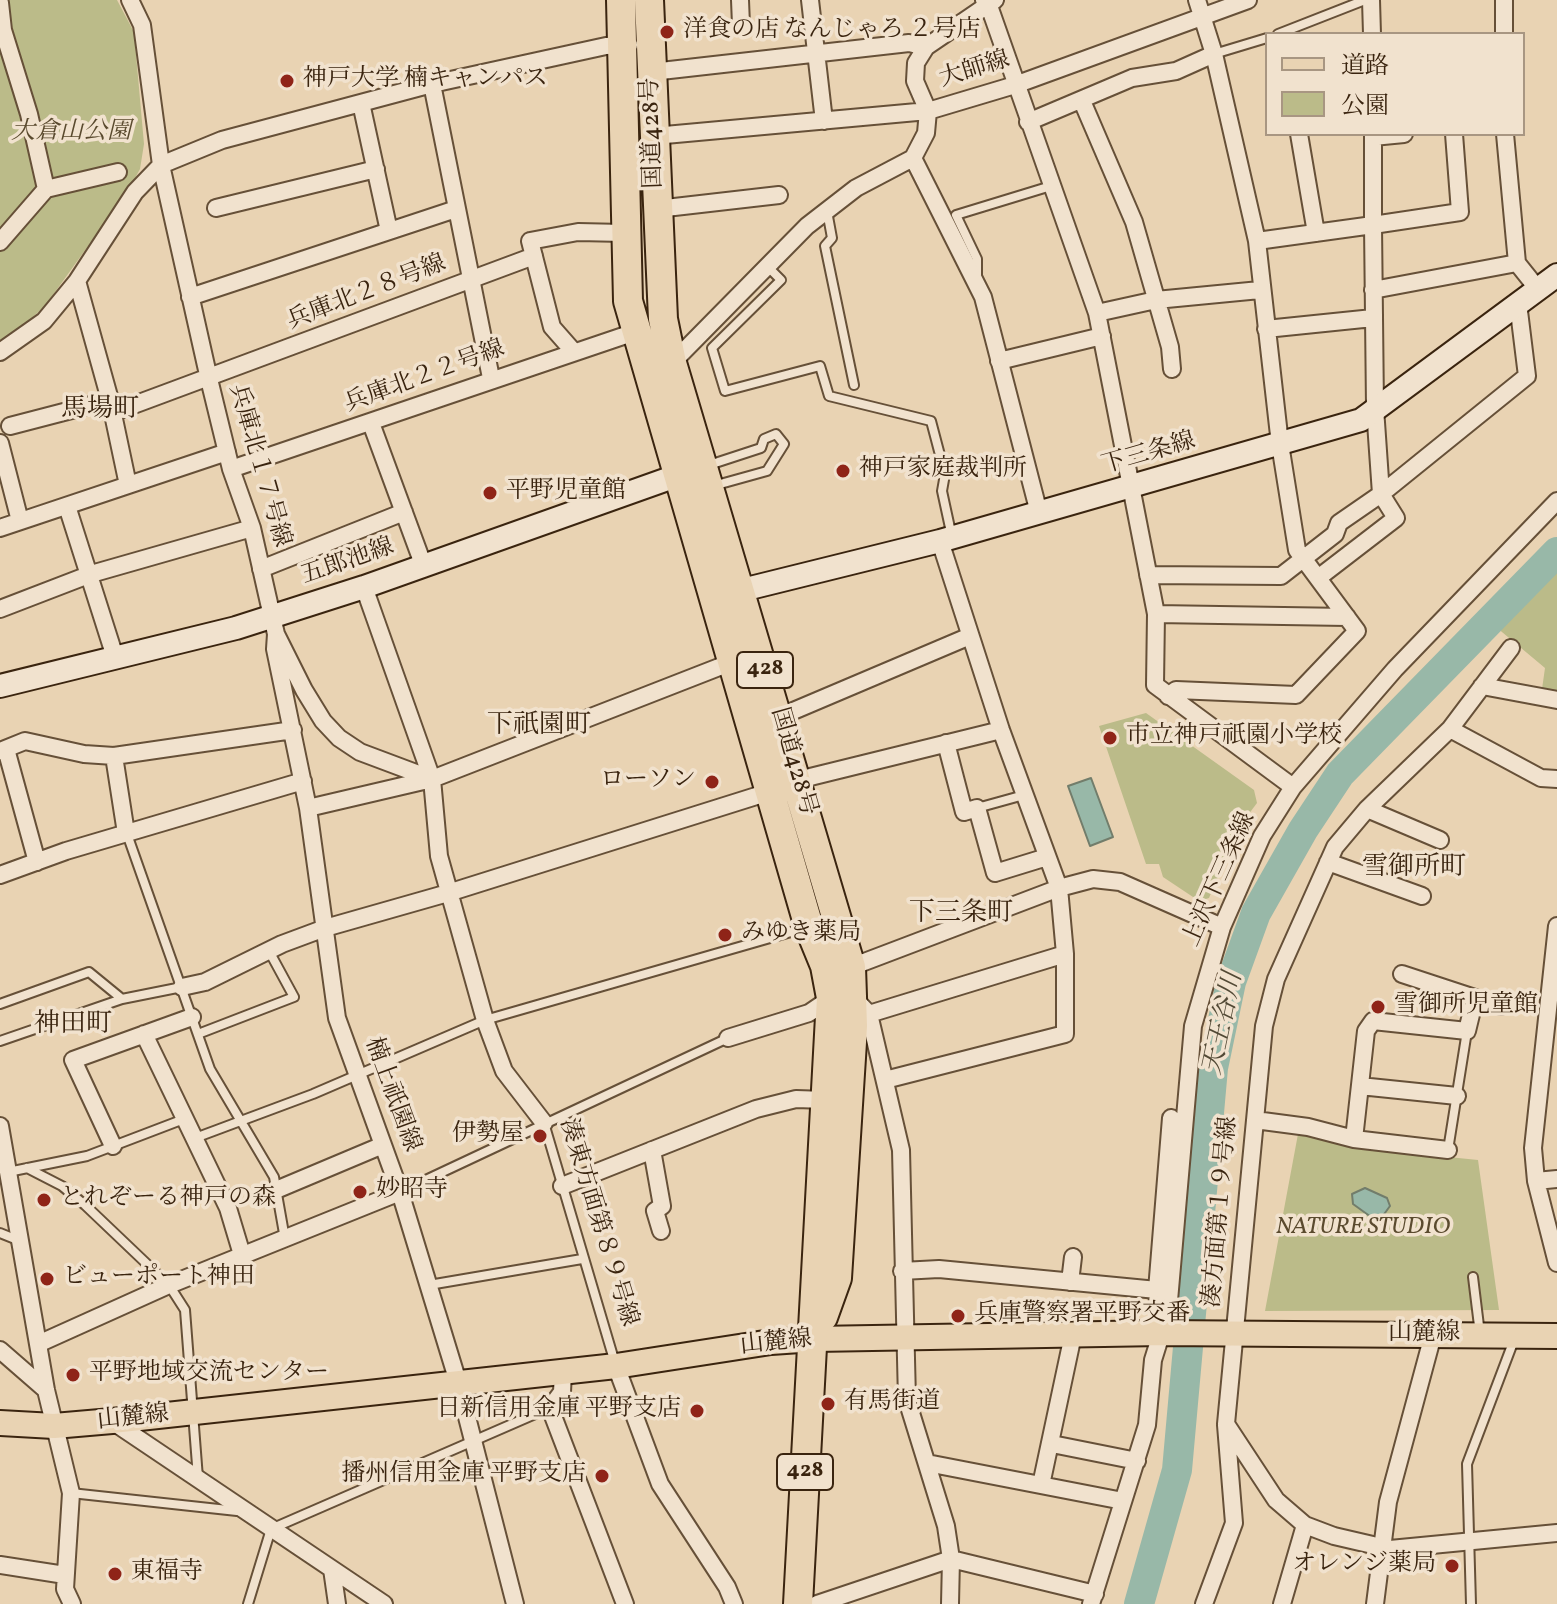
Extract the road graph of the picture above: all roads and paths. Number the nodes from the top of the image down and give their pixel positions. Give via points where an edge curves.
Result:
1 (130, 0) edge
2 (621, 0) edge
3 (649, 0) edge
4 (740, 0) edge
5 (810, 0) edge
6 (1368, 0) edge
7 (1504, 0) edge
8 (989, 1) edge
9 (1245, 1) edge
10 (0, 3) edge
11 (1200, 8) edge
12 (741, 25) dead end
13 (1283, 32) edge
14 (1372, 32) edge
15 (1504, 32) edge
16 (1265, 39) edge
17 (622, 45) junction
18 (926, 47) junction
19 (816, 53) junction
20 (1214, 54) junction
21 (651, 59) junction
22 (432, 84) junction
23 (1015, 85) junction
24 (1082, 101) junction
25 (361, 103) junction
26 (928, 111) junction
27 (824, 121) junction
28 (1028, 122) junction
29 (654, 136) junction
30 (1299, 136) edge
31 (1373, 136) edge
32 (1454, 136) edge
33 (1505, 136) edge
34 (913, 158) junction
35 (161, 165) junction
36 (376, 169) junction
37 (118, 172) dead end
38 (1051, 186) junction
39 (46, 189) junction
40 (779, 195) dead end
41 (216, 208) dead end
42 (456, 209) junction
43 (657, 209) junction
44 (827, 211) junction
45 (1373, 225) junction
46 (389, 231) junction
47 (624, 233) junction
48 (1316, 233) junction
49 (1257, 241) junction
50 (0, 242) edge
51 (534, 256) junction
52 (1517, 263) junction
53 (768, 267) junction
54 (1557, 275) edge
55 (77, 281) junction
56 (471, 281) junction
57 (977, 285) junction
58 (1537, 288) junction
59 (1260, 290) junction
60 (1373, 290) junction
61 (190, 297) junction
62 (1156, 300) junction
63 (1518, 303) junction
64 (1097, 313) junction
65 (1373, 318) junction
66 (1266, 329) junction
67 (635, 332) junction
68 (1102, 336) junction
69 (0, 352) edge
70 (574, 352) junction
71 (999, 361) junction
72 (672, 363) junction
73 (1172, 369) dead end
74 (491, 378) junction
75 (209, 379) junction
76 (854, 385) dead end
77 (111, 406) junction
78 (1375, 408) junction
79 (371, 423) junction
80 (10, 426) dead end
81 (1280, 444) junction
82 (1, 450) edge
83 (227, 452) junction
84 (231, 469) junction
85 (678, 475) junction
86 (708, 477) junction
87 (128, 485) junction
88 (1132, 487) junction
89 (1381, 494) junction
90 (1557, 501) edge
91 (67, 506) junction
92 (404, 512) junction
93 (1039, 513) junction
94 (20, 521) junction
95 (0, 528) edge
96 (252, 528) junction
97 (946, 540) junction
98 (1303, 560) junction
99 (423, 564) junction
100 (261, 569) junction
101 (91, 574) junction
102 (1148, 575) junction
103 (1318, 578) junction
104 (364, 587) junction
105 (742, 590) junction
106 (714, 597) junction
107 (0, 609) edge
108 (1156, 614) junction
109 (1347, 617) junction
110 (273, 625) junction
111 (970, 636) junction
112 (1511, 648) dead end
113 (115, 657) junction
114 (732, 662) junction
115 (0, 686) edge
116 (1482, 686) junction
117 (1168, 696) junction
118 (1557, 700) edge
119 (779, 717) junction
120 (1450, 729) junction
121 (293, 730) junction
122 (1001, 730) junction
123 (946, 743) junction
124 (3, 750) edge
125 (114, 756) junction
126 (432, 779) junction
127 (1557, 779) edge
128 (798, 780) junction
129 (303, 781) junction
130 (1293, 787) junction
131 (769, 792) junction
132 (1024, 795) junction
133 (308, 808) junction
134 (977, 808) junction
135 (1367, 809) junction
136 (126, 833) junction
137 (1440, 840) dead end
138 (1047, 857) junction
139 (37, 862) junction
140 (1328, 862) junction
141 (0, 875) edge
142 (1059, 888) junction
143 (448, 893) junction
144 (1422, 896) dead end
145 (1557, 926) edge
146 (809, 927) junction
147 (1222, 927) junction
148 (325, 928) junction
149 (269, 951) junction
150 (1065, 954) junction
151 (851, 967) junction
152 (1402, 974) dead end
153 (182, 987) junction
154 (1475, 998) junction
155 (122, 999) junction
156 (851, 1003) junction
157 (0, 1004) edge
158 (1501, 1006) dead end
159 (192, 1017) junction
160 (485, 1020) junction
161 (1467, 1031) junction
162 (144, 1034) junction
163 (198, 1034) junction
164 (728, 1038) joint
165 (0, 1041) edge
166 (358, 1073) junction
167 (885, 1080) junction
168 (1360, 1086) junction
169 (1457, 1096) junction
170 (826, 1100) junction
171 (1171, 1118) dead end
172 (184, 1119) junction
173 (1255, 1120) junction
174 (241, 1121) junction
175 (544, 1123) junction
176 (0, 1126) edge
177 (194, 1139) junction
178 (1354, 1139) junction
179 (383, 1145) junction
180 (113, 1146) junction
181 (652, 1150) junction
182 (1448, 1150) joint
183 (27, 1168) junction
184 (8, 1172) junction
185 (1557, 1179) edge
186 (1536, 1181) junction
187 (562, 1186) junction
188 (276, 1190) junction
189 (400, 1192) junction
190 (661, 1231) dead end
191 (0, 1233) edge
192 (285, 1240) junction
193 (21, 1241) junction
194 (1073, 1257) dead end
195 (243, 1258) junction
196 (582, 1259) junction
197 (1557, 1263) edge
198 (902, 1271) junction
199 (1473, 1277) dead end
200 (1070, 1282) junction
201 (169, 1285) junction
202 (429, 1286) junction
203 (1157, 1290) junction
204 (1171, 1333) junction
205 (1224, 1334) junction
206 (1073, 1335) junction
207 (1433, 1335) junction
208 (1480, 1335) junction
209 (1516, 1335) junction
210 (1557, 1336) edge
211 (815, 1339) junction
212 (906, 1339) junction
213 (38, 1344) junction
214 (0, 1350) edge
215 (616, 1366) junction
216 (563, 1372) junction
217 (458, 1382) junction
218 (46, 1390) junction
219 (550, 1408) junction
220 (193, 1412) junction
221 (112, 1421) junction
222 (0, 1423) edge
223 (1226, 1424) junction
224 (54, 1426) junction
225 (473, 1441) junction
226 (1052, 1444) junction
227 (1137, 1461) junction
228 (927, 1463) junction
229 (198, 1479) junction
230 (1041, 1485) junction
231 (71, 1493) junction
232 (1123, 1501) junction
233 (246, 1512) junction
234 (1305, 1525) junction
235 (271, 1529) junction
236 (1557, 1533) edge
237 (1467, 1543) junction
238 (1382, 1547) junction
239 (951, 1559) junction
240 (0, 1565) edge
241 (332, 1569) junction
242 (65, 1575) junction
243 (1093, 1599) edge
244 (72, 1604) edge
245 (248, 1604) edge
246 (337, 1604) edge
247 (384, 1604) edge
248 (515, 1604) edge
249 (625, 1604) edge
250 (734, 1604) edge
251 (798, 1604) edge
252 (817, 1604) edge
253 (950, 1604) edge
254 (1204, 1604) edge
255 (1282, 1604) edge
256 (1375, 1604) edge
257 (1471, 1604) edge

1 - 35 street, 兵庫北１７号線 via 142,25
2 - 17 highway, 国道428号 / 428
3 - 21 highway, 国道428号 / 428
4 - 12 street
5 - 19 street
6 - 13 lane
6 - 14 street
7 - 15 street
8 - 18 street
8 - 23 street
9 - 11 street, 大師線
10 - 39 street
11 - 20 street
11 - 23 street, 大師線
16 - 20 lane
17 - 21 street
17 - 22 street
17 - 47 highway, 国道428号 / 428
18 - 19 street via 909,43
18 - 26 street via 916,63 915,81
19 - 21 street
19 - 27 street
20 - 24 street via 1176,71 1132,78
20 - 49 street
21 - 29 highway, 国道428号 / 428
22 - 25 street
22 - 42 street
23 - 26 street, 大師線
23 - 28 street
24 - 28 street
24 - 62 street via 1134,222
25 - 35 street via 222,140
25 - 36 street
26 - 27 street
26 - 34 street, 大師線 via 926,133
27 - 29 street
28 - 38 street
29 - 43 highway, 国道428号 / 428
30 - 48 street
31 - 45 street
32 - 45 street via 1460,212
33 - 52 street
34 - 44 street via 856,188
34 - 57 street
35 - 55 street via 135,192
35 - 61 street, 兵庫北１７号線
36 - 41 street
36 - 46 street
37 - 39 street
38 - 57 lane via 956,215 977,259
38 - 64 street
39 - 50 street
40 - 43 street
42 - 46 street
42 - 56 street
43 - 72 highway, 国道428号 / 428 via 663,319
44 - 53 street
44 - 76 lane via 832,238 825,246 829,277
45 - 48 street
45 - 60 street
46 - 61 street
47 - 51 street, 兵庫北２８号線 via 578,232 530,241
47 - 67 highway, 国道428号 / 428
48 - 49 street
49 - 59 street
51 - 56 street, 兵庫北２８号線
51 - 70 street via 552,327
52 - 58 street
52 - 60 street
53 - 72 street
53 - 97 lane via 781,280 712,348 725,391 820,366 829,396 931,421 945,474
54 - 58 street, 下三条線
55 - 69 street via 44,321
55 - 77 street
56 - 74 street
56 - 75 street, 兵庫北２８号線
57 - 71 street
58 - 63 street, 下三条線
59 - 62 street
59 - 66 street
60 - 65 street
61 - 75 street, 兵庫北１７号線
62 - 64 street
62 - 73 street
63 - 78 street, 下三条線
63 - 89 street via 1527,376
64 - 68 street
65 - 66 street
65 - 78 street
66 - 81 street
67 - 70 street, 兵庫北２２号線
67 - 85 highway, 国道428号 / 428
68 - 71 street
68 - 88 street
70 - 74 street, 兵庫北２２号線
71 - 93 street
72 - 86 highway, 国道428号 / 428
74 - 79 street, 兵庫北２２号線
75 - 77 street, 兵庫北２８号線
75 - 83 street, 兵庫北１７号線
77 - 80 street, 兵庫北２８号線
77 - 87 street
78 - 81 street, 下三条線 via 1361,420
78 - 89 street
79 - 84 street, 兵庫北２２号線
79 - 92 street
81 - 88 street, 下三条線
81 - 98 street
82 - 94 street
83 - 84 street, 兵庫北１７号線
83 - 87 street
84 - 96 street, 兵庫北１７号線
85 - 86 street, 五郎池線
85 - 99 street, 五郎池線
85 - 106 highway, 国道428号 / 428
86 - 86 lane via 761,448 764,439 776,434 784,444 767,471
86 - 105 highway, 国道428号 / 428
87 - 91 street
88 - 93 street, 下三条線
88 - 102 street
89 - 98 street via 1339,523 1335,534
89 - 103 street via 1396,518
90 - 130 street, 上沢下三条線 via 1395,669
91 - 94 street
91 - 101 street
92 - 99 street
92 - 100 street
93 - 97 street, 下三条線
94 - 95 street
96 - 100 street, 兵庫北１７号線
96 - 101 street
97 - 105 street, 下三条線
97 - 111 street
98 - 102 street via 1281,576
98 - 103 street
99 - 104 street, 五郎池線
100 - 110 street, 兵庫北１７号線
101 - 107 street
101 - 113 street
102 - 108 street
103 - 109 street
104 - 110 street, 五郎池線
104 - 126 street, 湊東方面第８９号線
105 - 106 street, 下三条線
105 - 119 highway, 国道428号 / 428
106 - 114 highway, 国道428号 / 428
108 - 109 street
108 - 117 street via 1155,685
109 - 117 street via 1357,631 1296,695 1176,690
110 - 113 street, 五郎池線
110 - 121 street, 兵庫北１７号線
110 - 126 street via 317,711 339,738 360,752
111 - 119 street
111 - 122 street
112 - 116 street, 湊方面第１９号線
113 - 115 street, 五郎池線
114 - 126 street
114 - 131 highway, 国道428号 / 428
116 - 118 street
116 - 120 street, 湊方面第１９号線
117 - 130 street
119 - 128 highway, 国道428号 / 428
120 - 127 street via 1541,778
120 - 135 street, 湊方面第１９号線
121 - 125 street
121 - 129 street, 兵庫北１７号線
122 - 123 street
122 - 132 street
123 - 128 street
123 - 134 street via 964,812
124 - 125 street via 25,741
124 - 139 street
125 - 136 street
126 - 133 street
126 - 143 street, 湊東方面第８９号線
128 - 151 highway, 国道428号 / 428
129 - 133 street, 楠上祇園線
129 - 136 street
130 - 147 street, 上沢下三条線 via 1262,836
131 - 143 street
131 - 146 highway, 国道428号 / 428
132 - 134 lane
132 - 138 street
133 - 148 street, 楠上祇園線
134 - 138 street via 995,873
135 - 137 street
135 - 140 street, 湊方面第１９号線
136 - 139 street
136 - 153 lane
138 - 142 street
139 - 141 street
140 - 144 street
140 - 173 street, 湊方面第１９号線 via 1276,979 1264,1026
142 - 147 street via 1093,879 1120,882
142 - 150 street
142 - 151 street
143 - 148 street
143 - 160 street, 湊東方面第８９号線
145 - 186 street via 1535,1110
146 - 156 highway, 国道428号 / 428 via 825,966
146 - 160 lane
147 - 204 street, 上沢下三条線 via 1193,1026 1168,1312
148 - 149 street
148 - 166 street, 楠上祇園線 via 337,1018
149 - 153 street via 205,982
149 - 163 lane via 294,997
150 - 156 street
150 - 167 street via 1065,1034
151 - 156 highway, 国道428号 / 428
152 - 154 street
153 - 155 lane
153 - 159 lane
154 - 158 street
154 - 161 street
155 - 157 lane via 89,972
155 - 165 lane
156 - 164 street
156 - 167 street
156 - 170 highway, 国道428号 / 428
156 - 211 highway, 国道428号 / 428 via 837,1278
159 - 162 street
159 - 163 lane
160 - 166 lane
160 - 175 street, 湊東方面第８９号線 via 504,1071
161 - 168 street via 1373,1021 1366,1031
161 - 169 lane
162 - 172 street
162 - 180 street via 73,1060
163 - 174 lane via 210,1069
164 - 175 lane
166 - 174 lane
166 - 179 street, 楠上祇園線
167 - 198 street via 901,1150
168 - 169 street
168 - 178 street
169 - 182 lane
170 - 181 street via 796,1099 756,1109
170 - 211 highway, 国道428号 / 428
171 - 203 street
172 - 177 street
172 - 180 lane
173 - 178 street
173 - 205 street, 湊方面第１９号線
174 - 177 lane
174 - 188 lane via 274,1177
175 - 187 lane, 湊東方面第８９号線
175 - 189 lane
176 - 184 street
177 - 195 street via 228,1208
178 - 182 street
179 - 188 street
179 - 189 street, 楠上祇園線
180 - 183 lane
181 - 187 street
181 - 190 street
183 - 184 lane
183 - 201 lane via 62,1186
184 - 193 street
185 - 186 street
186 - 197 street
187 - 196 lane, 湊東方面第８９号線
188 - 192 lane
189 - 192 street
189 - 202 street, 楠上祇園線
191 - 193 lane
192 - 195 street
193 - 213 street
194 - 200 street
195 - 201 street
196 - 202 lane
196 - 215 lane, 湊東方面第８９号線
198 - 200 street via 939,1269
198 - 212 street
199 - 208 lane
200 - 203 street
201 - 213 street
201 - 220 lane via 185,1310
202 - 217 street, 楠上祇園線
203 - 204 street
204 - 205 main road, 山麓線
204 - 206 main road, 山麓線
204 - 227 street, 上沢下三条線 via 1153,1360 1147,1425
205 - 207 main road, 山麓線
205 - 223 street, 湊方面第１９号線
206 - 212 main road, 山麓線
206 - 226 street
207 - 208 main road, 山麓線
207 - 238 street via 1388,1502
208 - 209 main road, 山麓線
209 - 210 main road, 山麓線
209 - 237 lane via 1467,1464
211 - 212 main road, 山麓線
211 - 215 main road, 山麓線
211 - 251 highway, 国道428号 / 428
212 - 228 street via 907,1400
213 - 218 street
214 - 218 street
215 - 216 main road, 山麓線
215 - 250 street via 660,1484
216 - 217 main road, 山麓線
216 - 219 street via 562,1392
217 - 220 main road, 山麓線
217 - 225 street, 楠上祇園線
218 - 224 street
219 - 225 lane
219 - 249 street
220 - 221 main road, 山麓線
220 - 229 lane
221 - 224 main road, 山麓線
221 - 229 street
222 - 224 main road, 山麓線
223 - 234 street via 1276,1500
223 - 254 street, 湊方面第１９号線 via 1234,1523
224 - 231 street
225 - 235 lane
225 - 248 street, 楠上祇園線
226 - 227 street
226 - 230 street
227 - 232 street, 上沢下三条線
228 - 230 street
228 - 239 street
229 - 233 street
230 - 232 street
231 - 233 lane
231 - 242 street
232 - 243 street, 上沢下三条線
233 - 235 street
234 - 238 street
234 - 255 street
235 - 241 street
235 - 245 lane
236 - 237 street
237 - 238 street
237 - 257 lane
238 - 256 street
239 - 243 street
239 - 252 street
239 - 253 street
240 - 242 street
241 - 246 street
241 - 247 street
242 - 244 street

